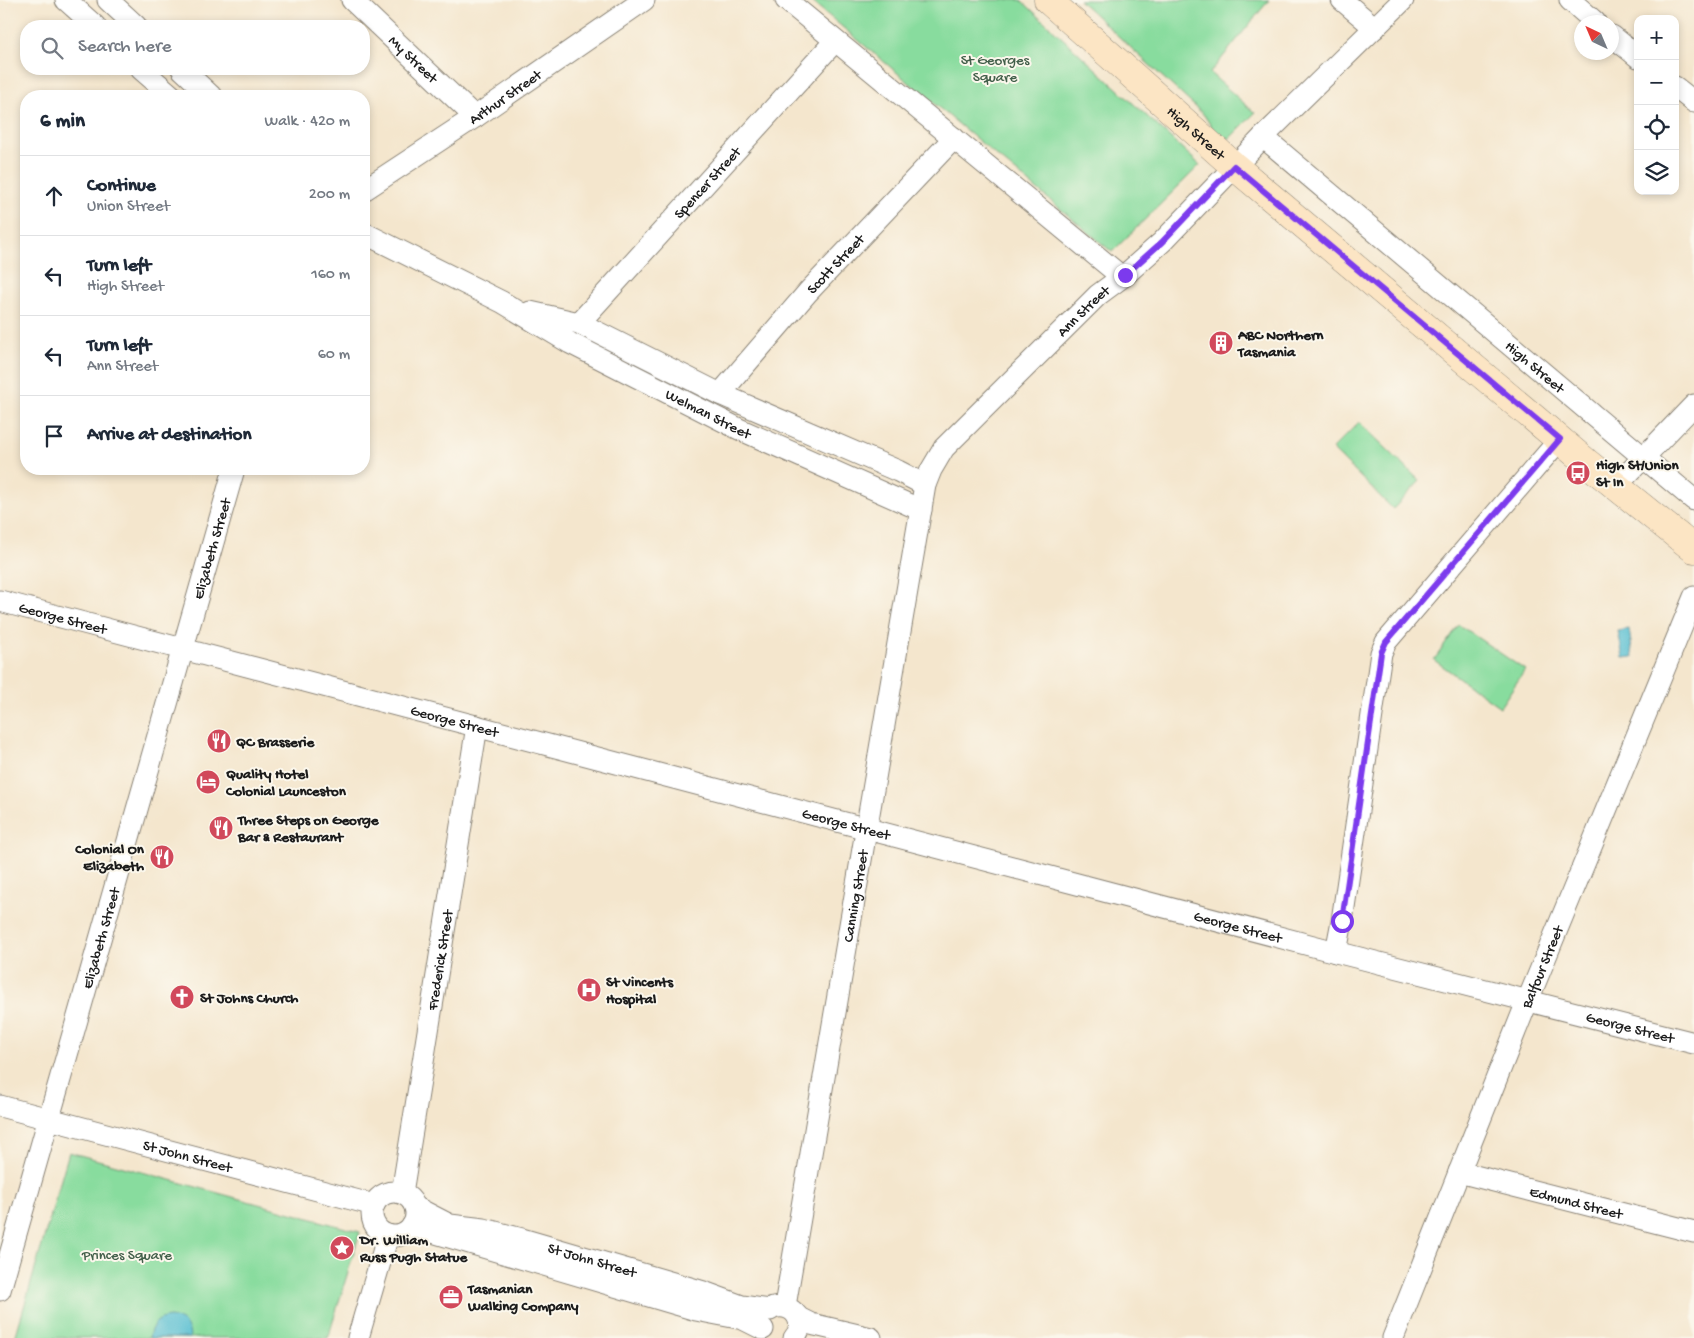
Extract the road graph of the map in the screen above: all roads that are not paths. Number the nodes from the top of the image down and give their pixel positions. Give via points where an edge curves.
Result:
1 (66, 0) edge
2 (108, 0) edge
3 (352, 0) edge
4 (786, 0) edge
5 (1048, 0) edge
6 (1342, 0) edge
7 (1403, 0) edge
8 (1570, 0) edge
9 (632, 3) edge
10 (1587, 15) edge
11 (88, 20) edge
12 (130, 20) edge
13 (1375, 28) junction
14 (835, 41) junction
15 (1619, 42) edge
16 (1634, 54) edge
17 (148, 75) edge
18 (188, 75) edge
19 (165, 90) edge
20 (205, 90) edge
21 (1679, 90) edge
22 (1694, 102) edge
23 (475, 117) junction
24 (1263, 137) junction
25 (954, 138) junction
26 (1234, 166) junction
27 (370, 186) edge
28 (370, 236) edge
29 (1122, 277) junction
30 (502, 302) junction
31 (579, 323) junction
32 (720, 394) junction
33 (1694, 405) edge
34 (1560, 439) junction
35 (1644, 458) junction
36 (232, 475) edge
37 (925, 485) junction
38 (1616, 486) junction
39 (1694, 500) edge
40 (921, 510) junction
41 (1694, 549) edge
42 (1694, 596) edge
43 (0, 601) edge
44 (183, 649) junction
45 (477, 726) junction
46 (866, 829) junction
47 (1336, 952) junction
48 (1528, 1000) junction
49 (1694, 1043) edge
50 (0, 1106) edge
51 (48, 1120) junction
52 (1459, 1172) junction
53 (374, 1205) junction
54 (410, 1209) junction
55 (1694, 1232) edge
56 (388, 1235) junction
57 (0, 1290) edge
58 (780, 1323) edge
59 (860, 1337) edge
60 (358, 1338) edge
61 (1393, 1338) edge

1 - 11 street
2 - 12 street
3 - 23 street, My Street
4 - 14 street
5 - 26 main road, High Street
6 - 13 street
7 - 13 street, Ann Street
8 - 10 street
9 - 23 street, Arthur Street
13 - 24 street, Ann Street
14 - 25 street
14 - 31 street, Spencer Street
15 - 16 street
17 - 19 street
18 - 20 street
21 - 22 street
23 - 27 street, Arthur Street
24 - 26 street, Ann Street
24 - 35 street, High Street
25 - 29 street
25 - 32 street, Scott Street via 808,292
26 - 29 street, Ann Street via 1162,242
26 - 34 main road, High Street
28 - 30 street, Welman Street
29 - 37 street, Ann Street via 1098,296 944,448
30 - 31 street, Welman Street via 521,310
30 - 40 street, Welman Street via 570,343 739,429
31 - 32 street, Welman Street
32 - 37 street, Welman Street
33 - 35 street
34 - 38 main road, High Street
34 - 47 street via 1386,642 1381,653
35 - 38 street
35 - 39 street, High Street
36 - 44 street, Elizabeth Street
37 - 40 street, Canning Street
38 - 41 main road, High Street
40 - 46 street, Canning Street
42 - 48 street, Balfour Street
43 - 44 street, George Street
44 - 45 street, George Street
44 - 51 street, Elizabeth Street
45 - 46 street, George Street
45 - 54 street, Frederick Street
46 - 47 street, George Street
46 - 58 street, Canning Street
47 - 48 street, George Street
48 - 49 street, George Street
48 - 52 street, Balfour Street
50 - 51 street, St John Street
51 - 53 street, St John Street
51 - 57 street, Elizabeth Street
52 - 55 street, Edmund Street
52 - 61 street, Balfour Street
53 - 54 street via 383,1195 396,1192
53 - 56 street via 376,1227
54 - 56 street via 402,1234
54 - 58 street, St John Street via 450,1225 478,1228 520,1248 685,1296 743,1319
56 - 60 street
58 - 59 street, St John Street via 811,1324

